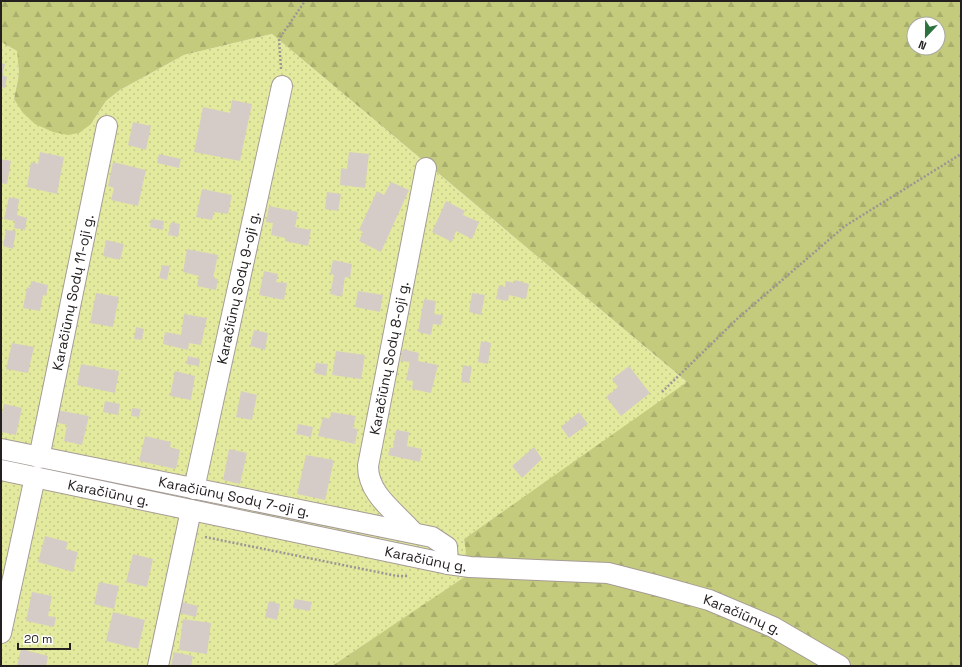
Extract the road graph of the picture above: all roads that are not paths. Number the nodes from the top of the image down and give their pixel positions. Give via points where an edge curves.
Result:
1 (282, 86) road end
2 (107, 126) dead end
3 (426, 168) dead end
4 (1, 449) edge
5 (39, 458) junction
6 (1, 470) edge
7 (35, 477) junction
8 (194, 490) junction
9 (192, 510) junction
10 (413, 532) junction
11 (448, 564) junction
12 (1, 633) edge
13 (158, 666) edge
14 (840, 666) edge

1 - 8 street, Karačiūnų Sodų 9-oji g.
2 - 5 street, Karačiūnų Sodų 11-oji g.
3 - 10 street, Karačiūnų Sodų 8-oji g. via 368,466 368,478 378,496
4 - 5 street, Karačiūnų Sodų 7-oji g.
5 - 8 street, Karačiūnų Sodų 7-oji g.
6 - 7 street, Karačiūnų g.
7 - 9 street, Karačiūnų g.
7 - 12 street
8 - 10 street, Karačiūnų Sodų 7-oji g.
9 - 11 street, Karačiūnų g.
9 - 13 street
10 - 11 street, Karačiūnų Sodų 7-oji g. via 432,537 447,547
11 - 14 street, Karačiūnų g. via 608,573 655,585 709,600 774,627

